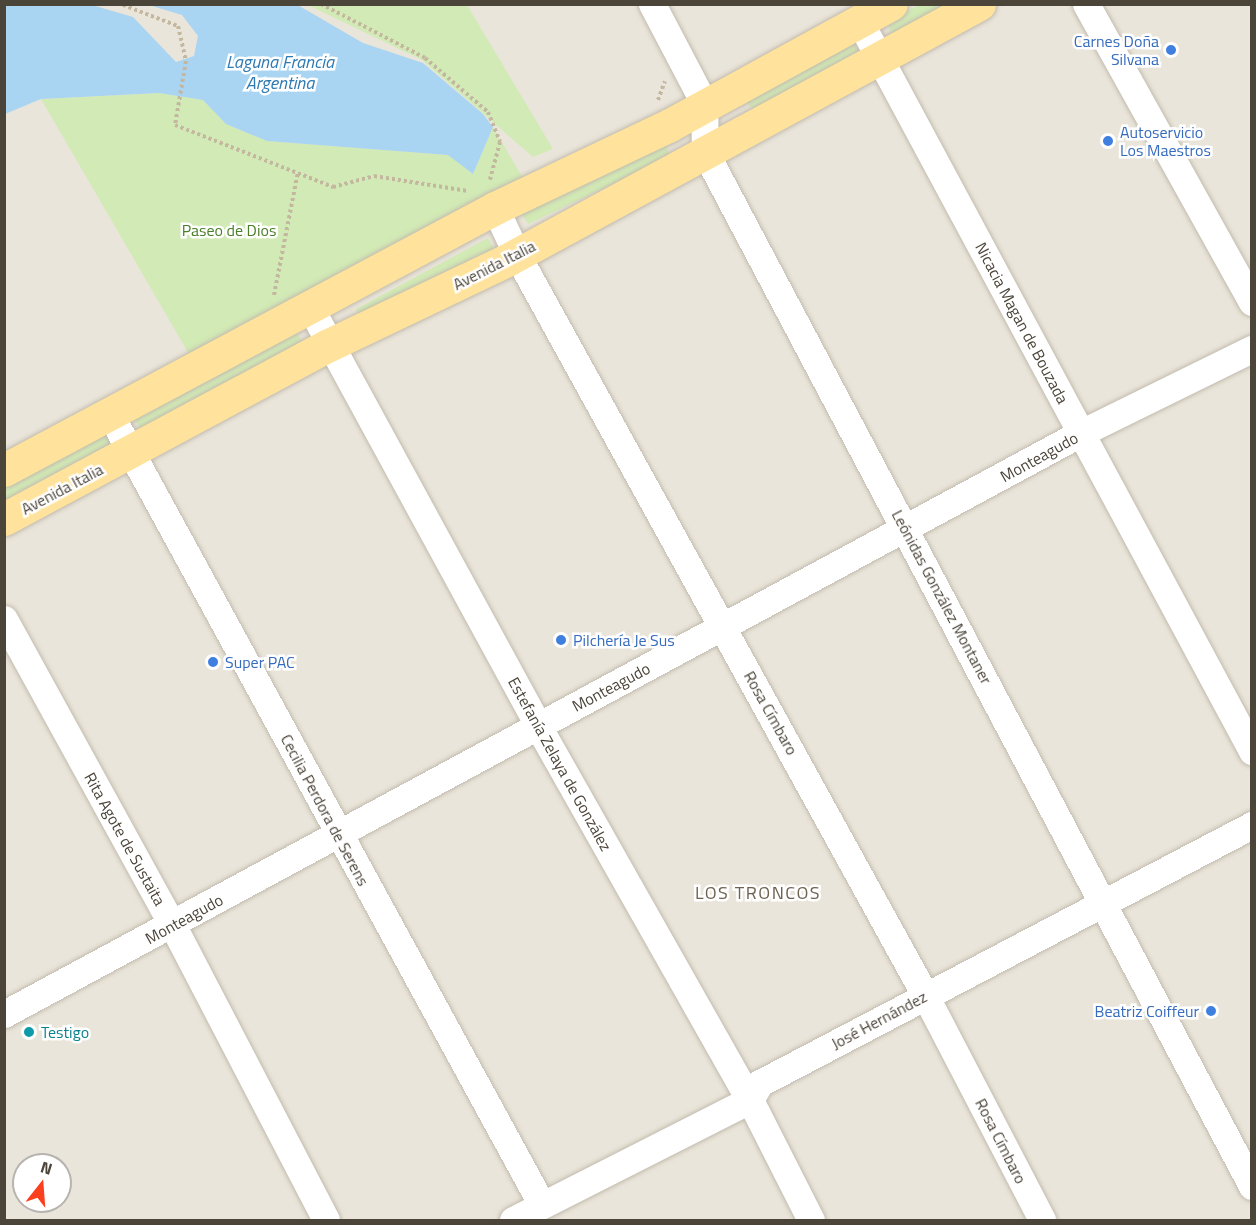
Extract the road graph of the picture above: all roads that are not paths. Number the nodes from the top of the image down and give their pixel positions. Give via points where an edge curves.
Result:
1 (652, 4) edge
2 (891, 4) edge
3 (979, 4) edge
4 (1086, 4) edge
5 (860, 22) junction
6 (878, 56) junction
7 (704, 103) junction
8 (705, 152) junction
9 (489, 194) junction
10 (517, 255) junction
11 (1251, 302) edge
12 (310, 308) junction
13 (329, 345) junction
14 (1251, 349) edge
15 (110, 414) junction
16 (1081, 433) junction
17 (133, 451) junction
18 (4, 470) edge
19 (4, 519) edge
20 (907, 530) junction
21 (4, 619) edge
22 (723, 627) junction
23 (538, 726) junction
24 (1251, 751) edge
25 (1251, 825) edge
26 (337, 834) junction
27 (1105, 903) junction
28 (173, 926) junction
29 (925, 995) junction
30 (4, 1014) edge
31 (750, 1100) junction
32 (1251, 1186) edge
33 (542, 1205) junction
34 (326, 1221) edge
35 (513, 1221) edge
36 (811, 1221) edge
37 (1042, 1221) edge

1 - 7 street, Leónidas González Montaner
2 - 5 main road
3 - 6 main road, Avenida Italia
4 - 11 street
5 - 6 street, Nicacia Magan de Bouzada
5 - 7 main road
6 - 8 main road, Avenida Italia
6 - 16 street, Nicacia Magan de Bouzada
7 - 8 street, Leónidas González Montaner
7 - 9 main road via 668,126
8 - 10 main road, Avenida Italia
8 - 20 street, Leónidas González Montaner
9 - 10 street, Rosa Címbaro
9 - 12 main road
10 - 13 main road, Avenida Italia
10 - 22 street, Rosa Címbaro
12 - 13 street, Estefanía Zelaya de González
12 - 15 main road
13 - 17 main road, Avenida Italia
13 - 23 street, Estefanía Zelaya de González
14 - 16 street, Monteagudo
15 - 17 street, Cecilia Perdora de Serens
15 - 18 main road
16 - 20 street, Monteagudo
16 - 24 street, Nicacia Magan de Bouzada
17 - 19 main road, Avenida Italia
17 - 26 street, Cecilia Perdora de Serens
20 - 22 street, Monteagudo
20 - 27 street, Leónidas González Montaner
21 - 28 street, Rita Agote de Sustaita
22 - 23 street, Monteagudo
22 - 29 street, Rosa Címbaro
23 - 26 street, Monteagudo
23 - 31 street, Estefanía Zelaya de González
25 - 27 street, José Hernández
26 - 28 street, Monteagudo
26 - 33 street, Cecilia Perdora de Serens
27 - 29 street, José Hernández
27 - 32 street, Leónidas González Montaner
28 - 30 street, Monteagudo
28 - 34 street, Rita Agote de Sustaita
29 - 31 street, José Hernández via 760,1083
29 - 37 street, Rosa Címbaro
31 - 33 street, José Hernández
31 - 36 street, Estefanía Zelaya de González
33 - 35 street, José Hernández

